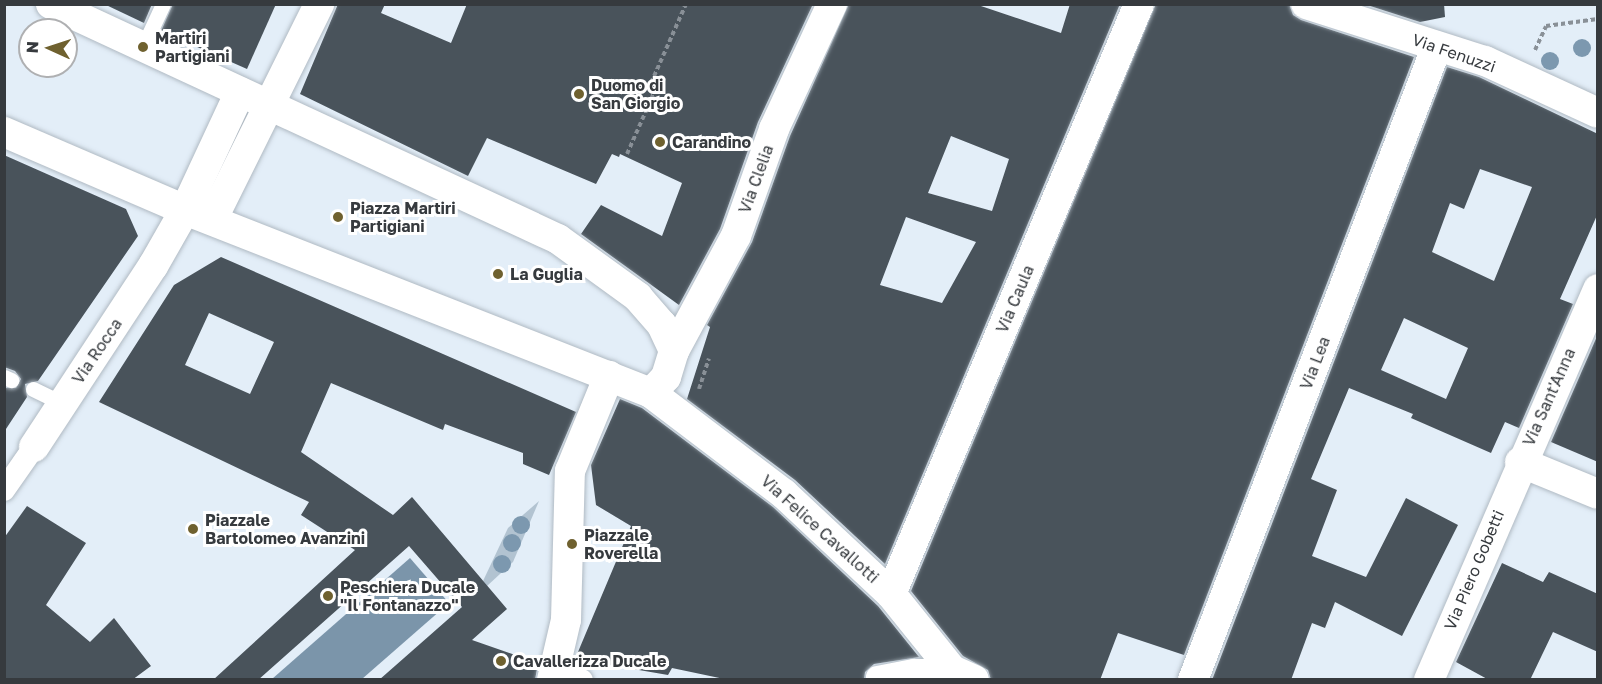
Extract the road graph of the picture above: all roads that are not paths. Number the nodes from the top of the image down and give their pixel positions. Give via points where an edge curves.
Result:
1 (51, 4) edge
2 (163, 4) edge
3 (319, 4) edge
4 (832, 4) edge
5 (1139, 4) edge
6 (1306, 4) edge
7 (1437, 46) junction
8 (143, 47) junction
9 (240, 92) junction
10 (271, 106) junction
11 (1598, 113) edge
12 (4, 132) edge
13 (198, 215) junction
14 (1598, 289) edge
15 (674, 351) junction
16 (609, 376) junction
17 (33, 389) dead end
18 (651, 393) junction
19 (62, 403) junction
20 (34, 447) joint
21 (1520, 462) junction
22 (4, 490) edge
23 (1598, 494) edge
24 (891, 594) junction
25 (561, 675) edge
26 (963, 675) edge
27 (877, 677) dead end
28 (1193, 680) edge
29 (1429, 680) edge

1 - 8 street
2 - 8 lane
3 - 10 street
4 - 15 street, Via Clelia via 774,129 736,236
5 - 24 street, Via Caula
6 - 7 street, Via Fenuzzi
7 - 11 street, Via Fenuzzi via 1485,61
7 - 28 street, Via Lea
8 - 9 street
9 - 10 street
9 - 13 street
10 - 13 street
10 - 15 street via 558,239 638,297 662,325
12 - 13 street
13 - 16 street
13 - 19 street, Via Rocca via 153,266
14 - 21 street, Via Sant'Anna
15 - 18 street via 666,376
16 - 18 street
16 - 25 street via 586,413 570,471
17 - 19 lane
18 - 24 street, Via Felice Cavallotti via 784,494
19 - 20 street, Via Rocca
20 - 22 street, Via Rocca
21 - 23 street, Via Sant'Anna
21 - 29 street, Via Piero Gobetti
24 - 26 street, Via Felice Cavallotti
26 - 27 street via 914,670

